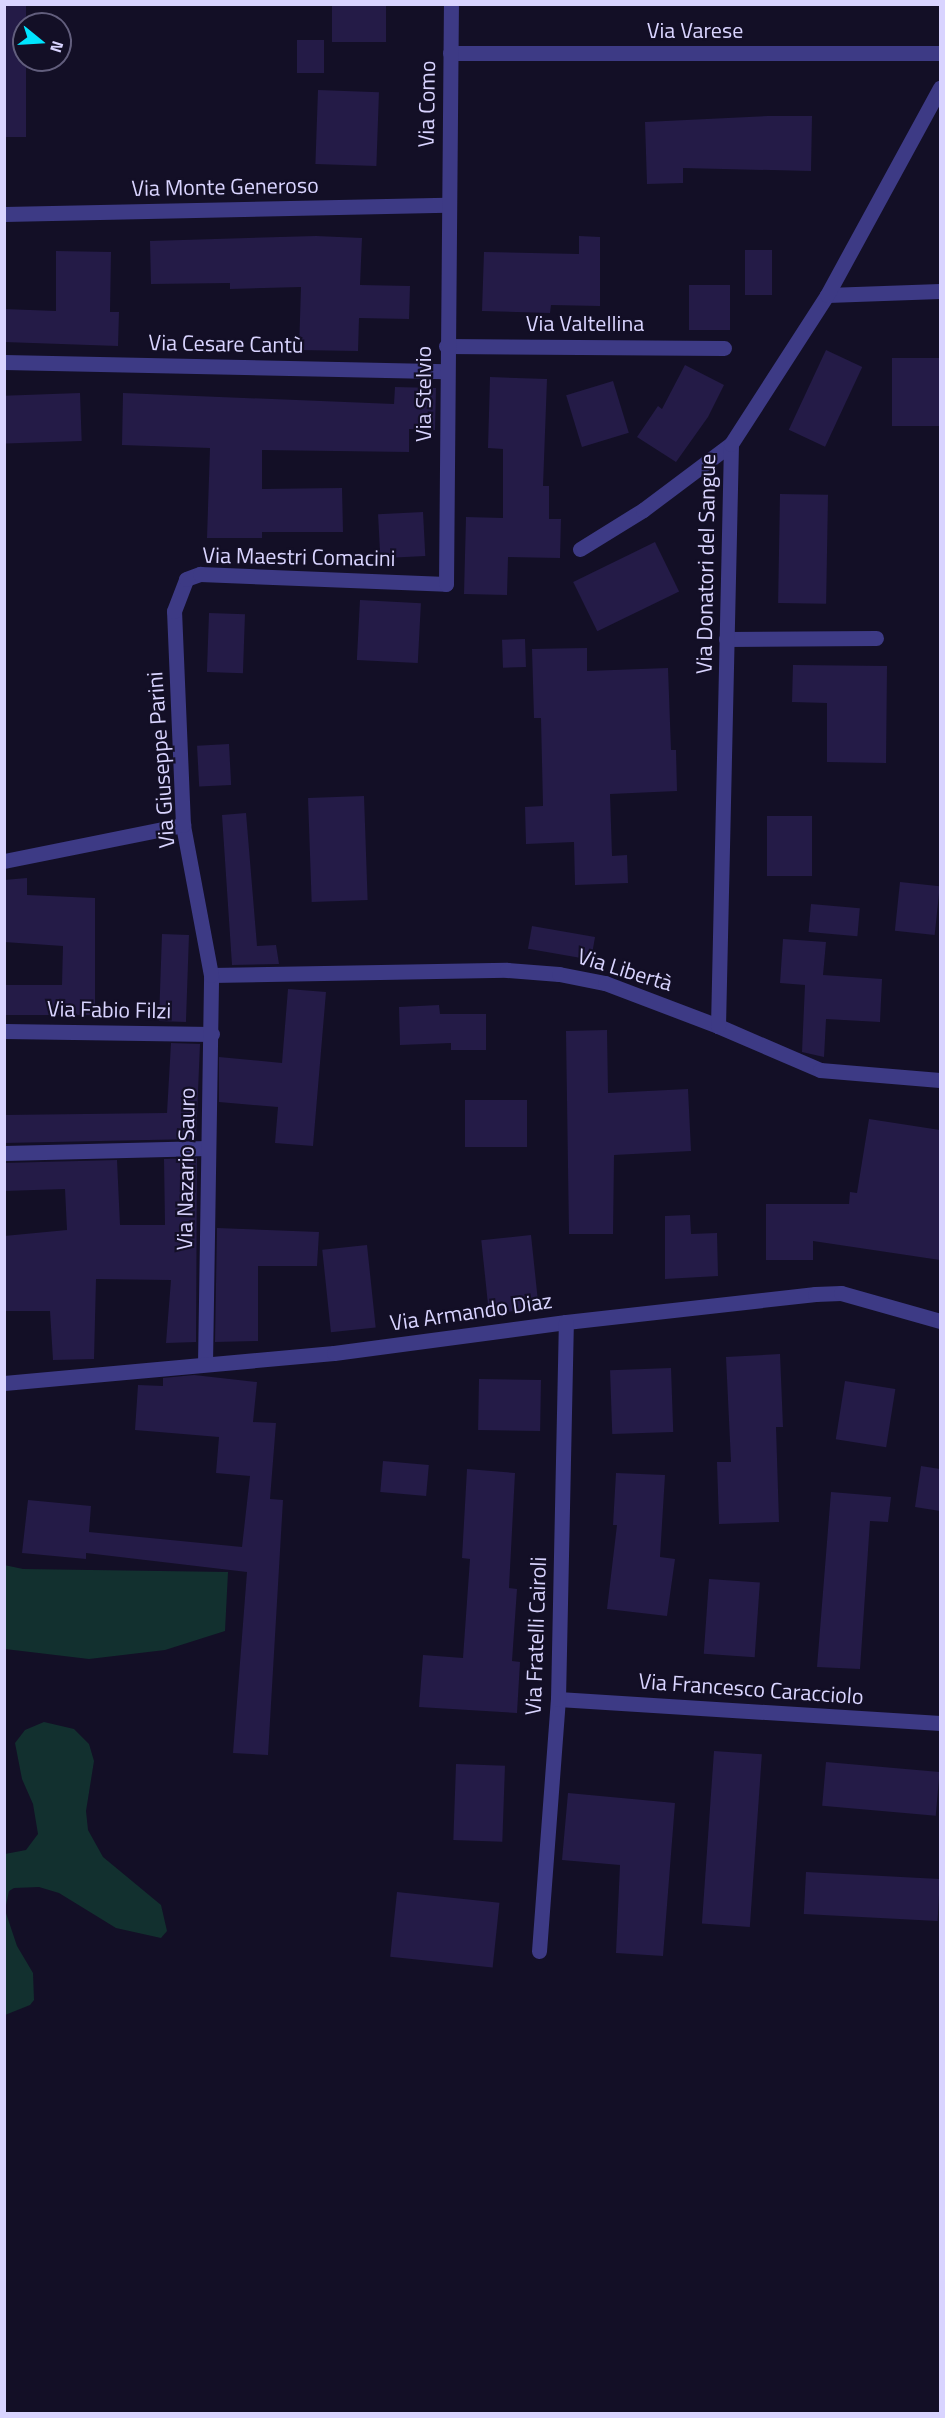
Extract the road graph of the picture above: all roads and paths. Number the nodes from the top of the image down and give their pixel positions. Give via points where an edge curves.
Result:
1 (451, 4) edge
2 (450, 53) junction
3 (940, 54) edge
4 (940, 88) edge
5 (447, 205) junction
6 (4, 214) edge
7 (940, 291) edge
8 (827, 295) junction
9 (446, 346) junction
10 (724, 348) dead end
11 (4, 362) edge
12 (446, 370) junction
13 (731, 444) junction
14 (580, 549) dead end
15 (446, 584) joint
16 (174, 611) joint
17 (876, 638) dead end
18 (726, 639) junction
19 (183, 825) junction
20 (4, 861) edge
21 (211, 975) junction
22 (718, 1026) junction
23 (4, 1031) edge
24 (212, 1034) junction
25 (940, 1080) edge
26 (208, 1148) junction
27 (4, 1153) edge
28 (566, 1322) junction
29 (940, 1322) edge
30 (205, 1364) junction
31 (4, 1383) edge
32 (558, 1699) junction
33 (940, 1723) edge
34 (540, 1951) dead end

1 - 2 street, Via Como
2 - 3 street, Via Varese
2 - 5 street, Via Como
4 - 8 street, Via Donatori del Sangue
5 - 6 street, Via Monte Generoso
5 - 9 street, Via Stelvio
7 - 8 street
8 - 13 street, Via Donatori del Sangue
9 - 10 street, Via Valtellina
9 - 12 street, Via Stelvio
11 - 12 street, Via Cesare Cantù
12 - 15 street, Via Stelvio
13 - 14 street via 643,510
13 - 18 street, Via Donatori del Sangue
15 - 16 street, Via Maestri Comacini via 200,574 186,579
16 - 19 street, Via Giuseppe Parini
17 - 18 street
18 - 22 street, Via Donatori del Sangue
19 - 20 street
19 - 21 street, Via Giuseppe Parini
21 - 22 street, Via Libertà via 507,970 560,974 605,983
21 - 24 street, Via Nazario Sauro
22 - 25 street, Via Libertà via 820,1070
23 - 24 street, Via Fabio Filzi
24 - 26 street, Via Nazario Sauro
26 - 27 street
26 - 30 street, Via Nazario Sauro
28 - 29 street, Via Armando Diaz via 841,1293
28 - 30 street, Via Armando Diaz via 334,1353
28 - 32 street, Via Fratelli Cairoli
30 - 31 street, Via Armando Diaz
32 - 33 street, Via Francesco Caracciolo
32 - 34 street, Via Fratelli Cairoli

